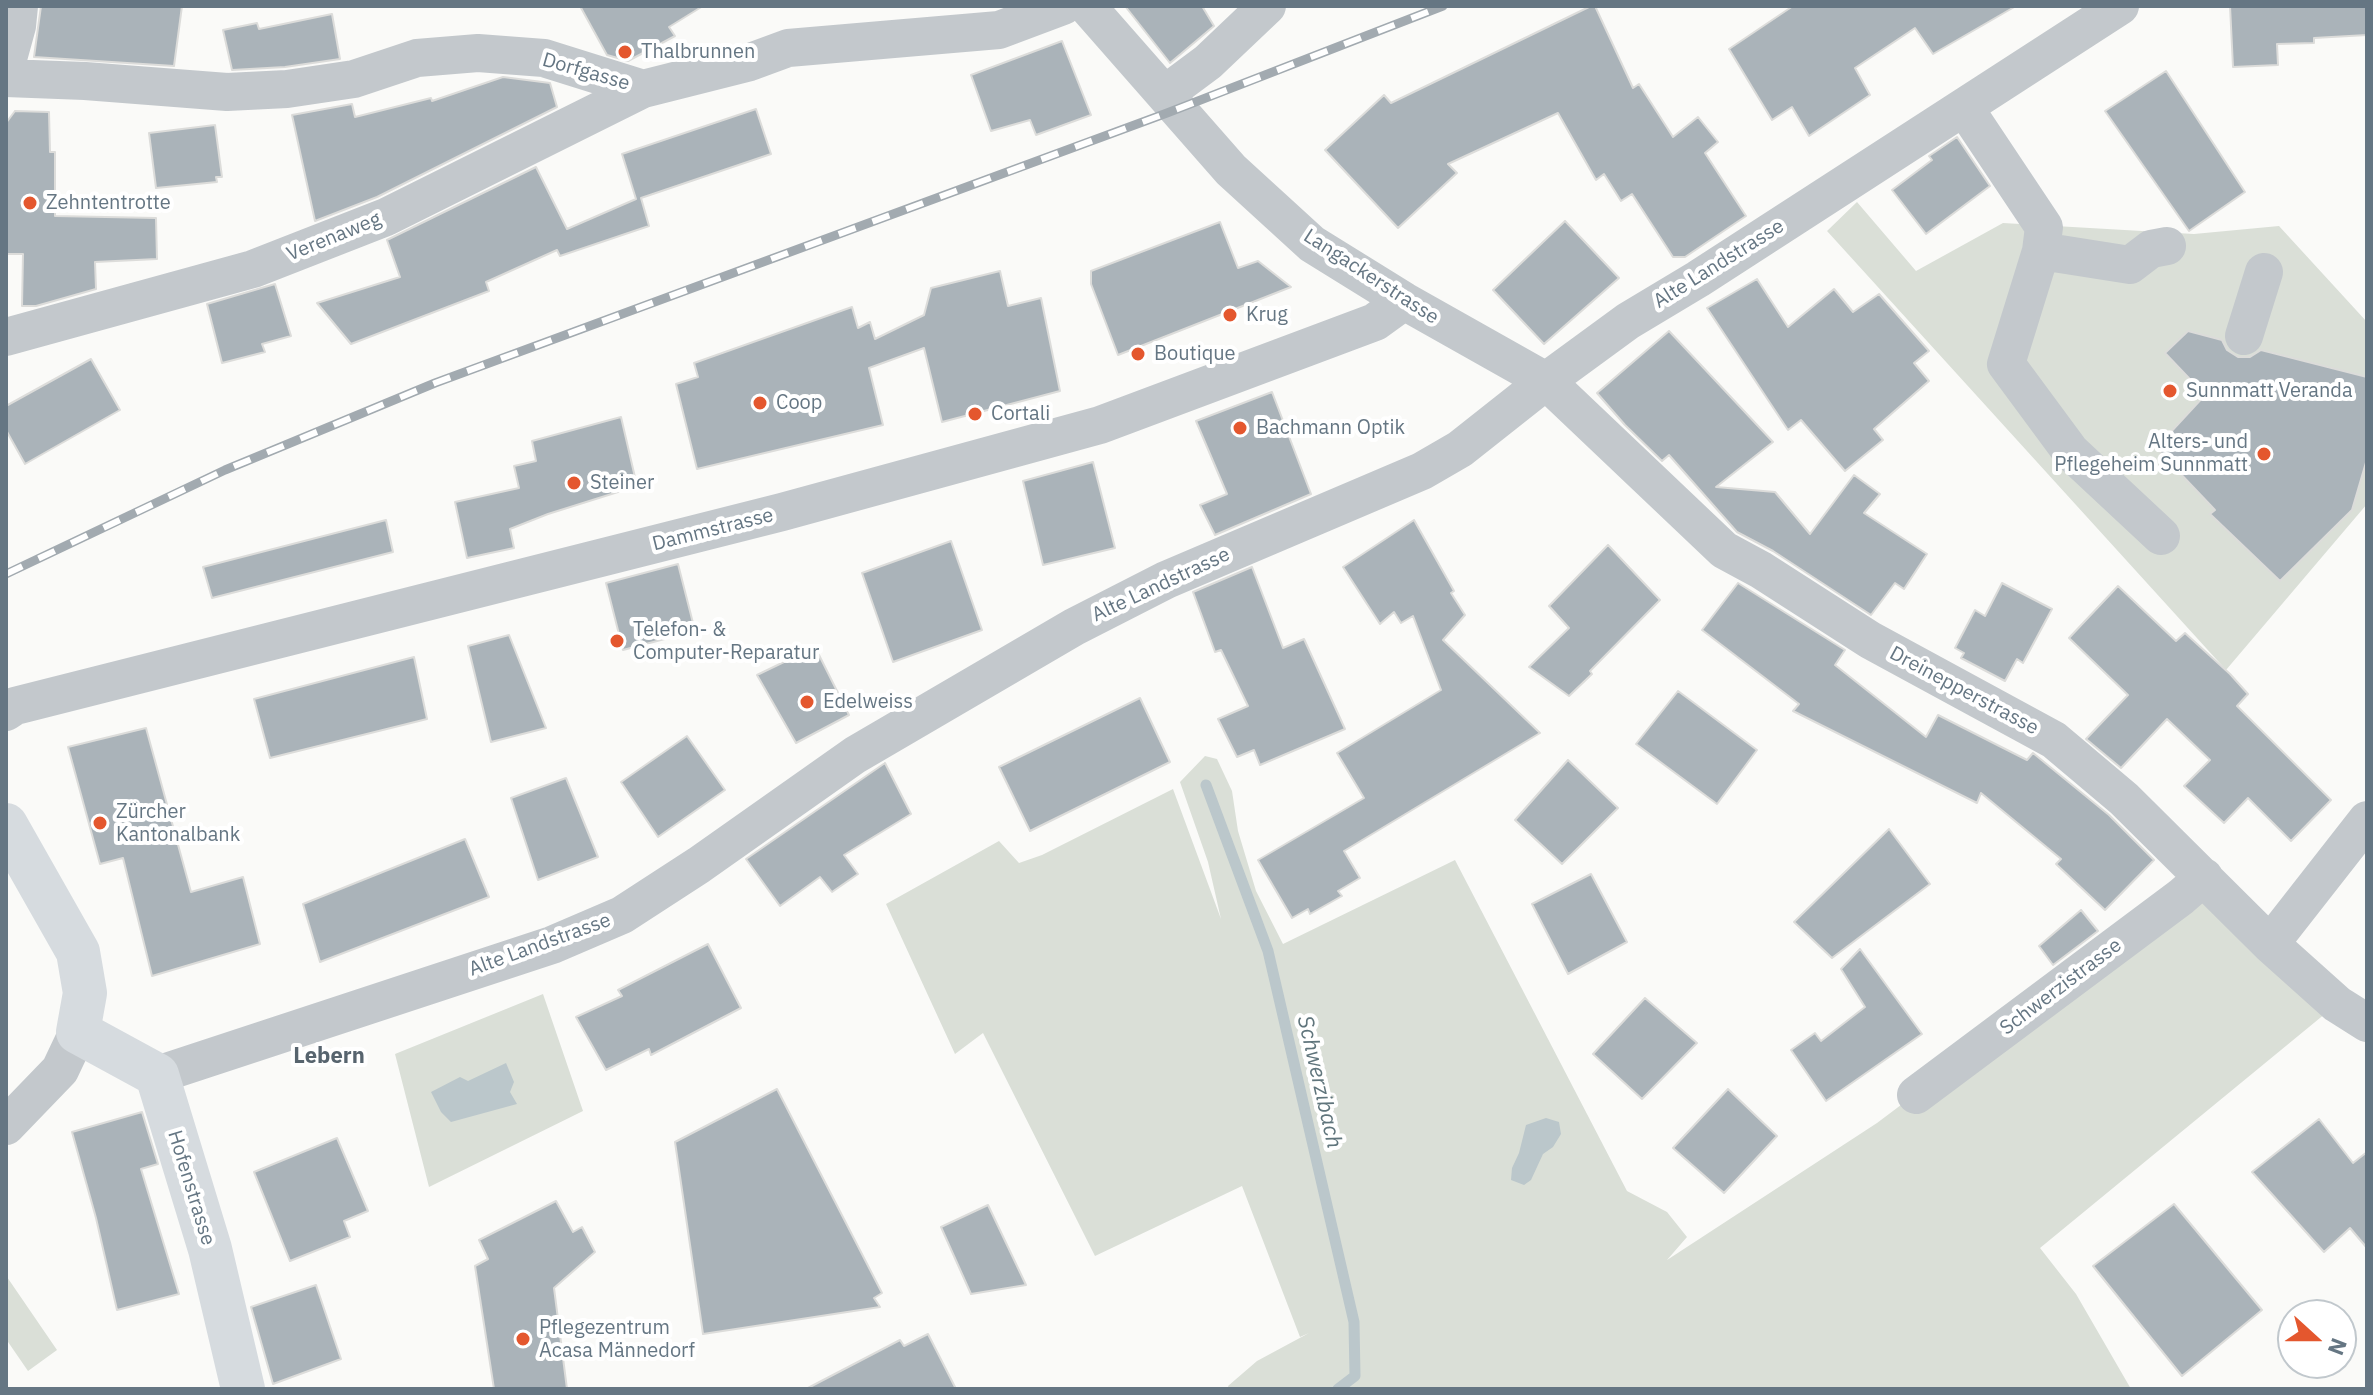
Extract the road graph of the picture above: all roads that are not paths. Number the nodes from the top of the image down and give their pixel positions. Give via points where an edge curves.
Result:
1 (19, 6) edge
2 (1063, 6) edge
3 (1087, 6) edge
4 (1267, 6) edge
5 (2120, 6) edge
6 (6, 66) edge
7 (6, 78) edge
8 (643, 89) junction
9 (1165, 94) junction
10 (1964, 107) junction
11 (2167, 246) dead end
12 (2041, 251) junction
13 (2264, 272) dead end
14 (1404, 301) junction
15 (2244, 336) dead end
16 (6, 337) edge
17 (1546, 381) junction
18 (2161, 536) dead end
19 (6, 712) edge
20 (2367, 820) edge
21 (6, 825) edge
22 (2204, 877) junction
23 (2270, 944) junction
24 (2367, 1023) edge
25 (78, 1032) junction
26 (157, 1075) junction
27 (1916, 1095) dead end
28 (6, 1126) edge
29 (243, 1389) edge

1 - 6 street
2 - 8 street, Dorfgasse via 999,30 788,48
3 - 9 street, Langackerstrasse
4 - 9 street
5 - 10 street, Alte Landstrasse
7 - 8 street, Dorfgasse via 227,92 287,89 354,79 417,58 478,53 544,58
8 - 16 street, Verenaweg via 386,217 253,269
9 - 14 street, Langackerstrasse via 1231,170 1312,244
10 - 12 street via 2044,227
10 - 17 street, Alte Landstrasse via 1628,321
11 - 12 street via 2151,249 2130,265
12 - 18 street via 2006,364 2071,452
13 - 15 street
14 - 17 street, Langackerstrasse
14 - 19 street, Dammstrasse via 1375,322 1100,425
17 - 22 street, Dreinepperstrasse via 1724,550 1870,640 2054,740
17 - 26 street, Alte Landstrasse via 1460,449 1422,471 1166,580 1074,627 855,755 622,915 552,945
20 - 23 street
21 - 25 street via 78,952 85,993
22 - 23 street, Dreinepperstrasse
22 - 27 street, Schwerzistrasse
23 - 24 street, Dreinepperstrasse via 2337,1004
25 - 26 street
25 - 28 street via 60,1070
26 - 29 street, Hofenstrasse via 210,1249

